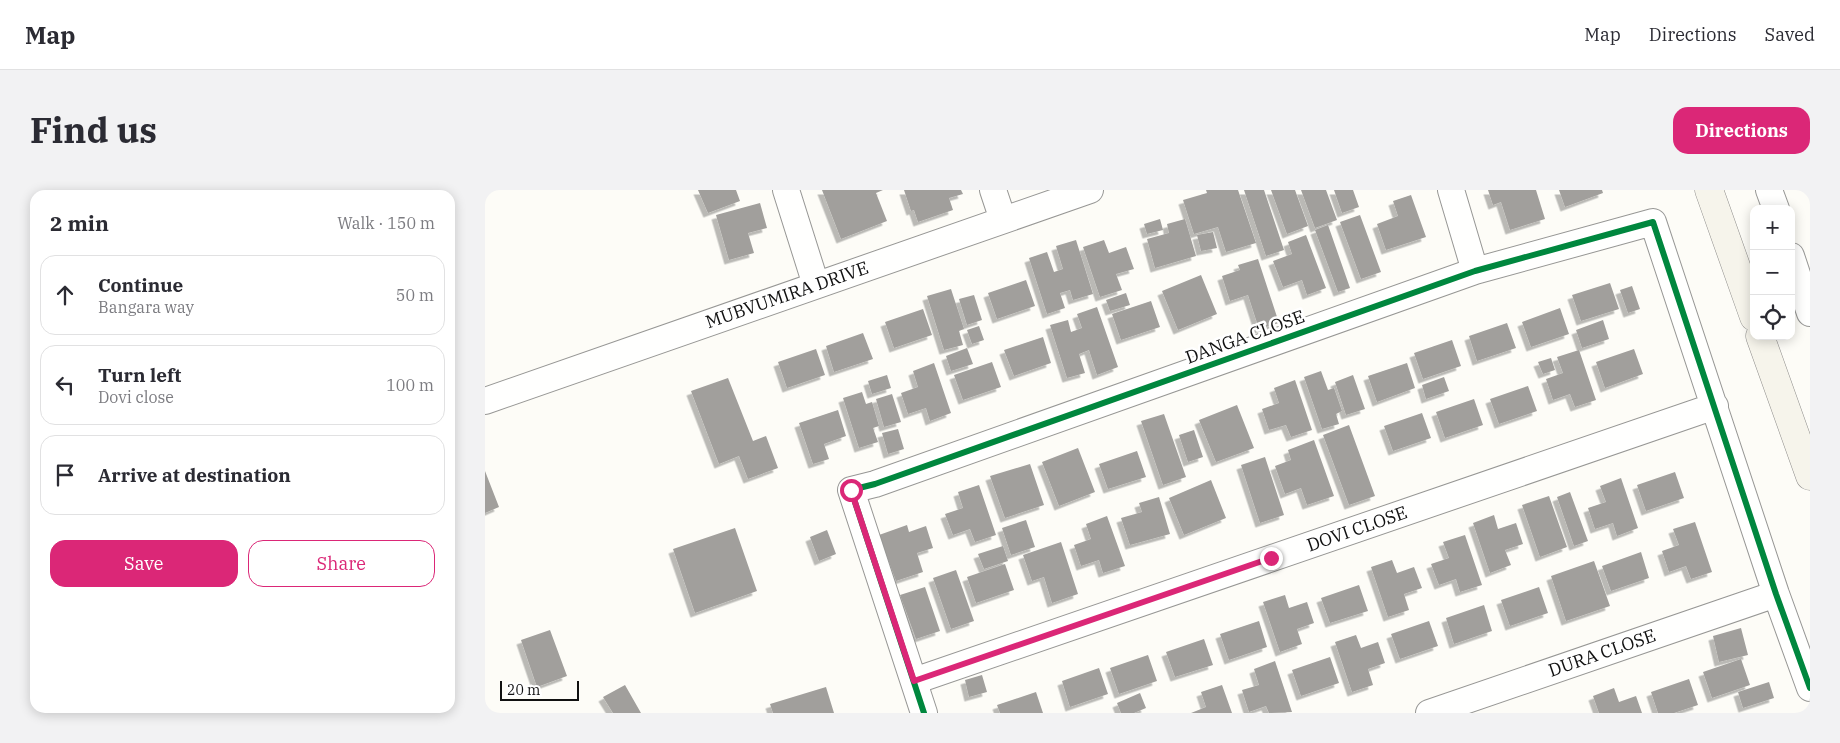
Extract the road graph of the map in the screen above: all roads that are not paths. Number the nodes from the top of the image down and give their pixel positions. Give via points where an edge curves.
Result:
1 (786, 190) edge
2 (993, 190) edge
3 (1090, 190) edge
4 (1451, 190) edge
5 (1709, 190) edge
6 (1769, 190) edge
7 (1774, 205) edge
8 (1003, 220) junction
9 (1795, 268) edge
10 (1475, 270) junction
11 (817, 285) junction
12 (1750, 306) edge
13 (1810, 313) edge
14 (1761, 340) edge
15 (485, 401) edge
16 (1715, 406) junction
17 (1810, 476) edge
18 (1776, 594) junction
19 (914, 681) junction
20 (1810, 688) edge
21 (924, 713) edge
22 (1429, 713) edge

1 - 11 street
2 - 8 street
3 - 8 street, MUBVUMIRA DRIVE
4 - 10 street
5 - 12 street
6 - 7 street
8 - 11 street, MUBVUMIRA DRIVE
9 - 13 street
10 - 16 street, DANGA CLOSE via 1653,222
10 - 19 street, DANGA CLOSE via 851,490
11 - 15 street, MUBVUMIRA DRIVE
14 - 17 street
16 - 18 street
16 - 19 street, DOVI CLOSE
18 - 20 street
18 - 22 street, DURA CLOSE
19 - 21 street

